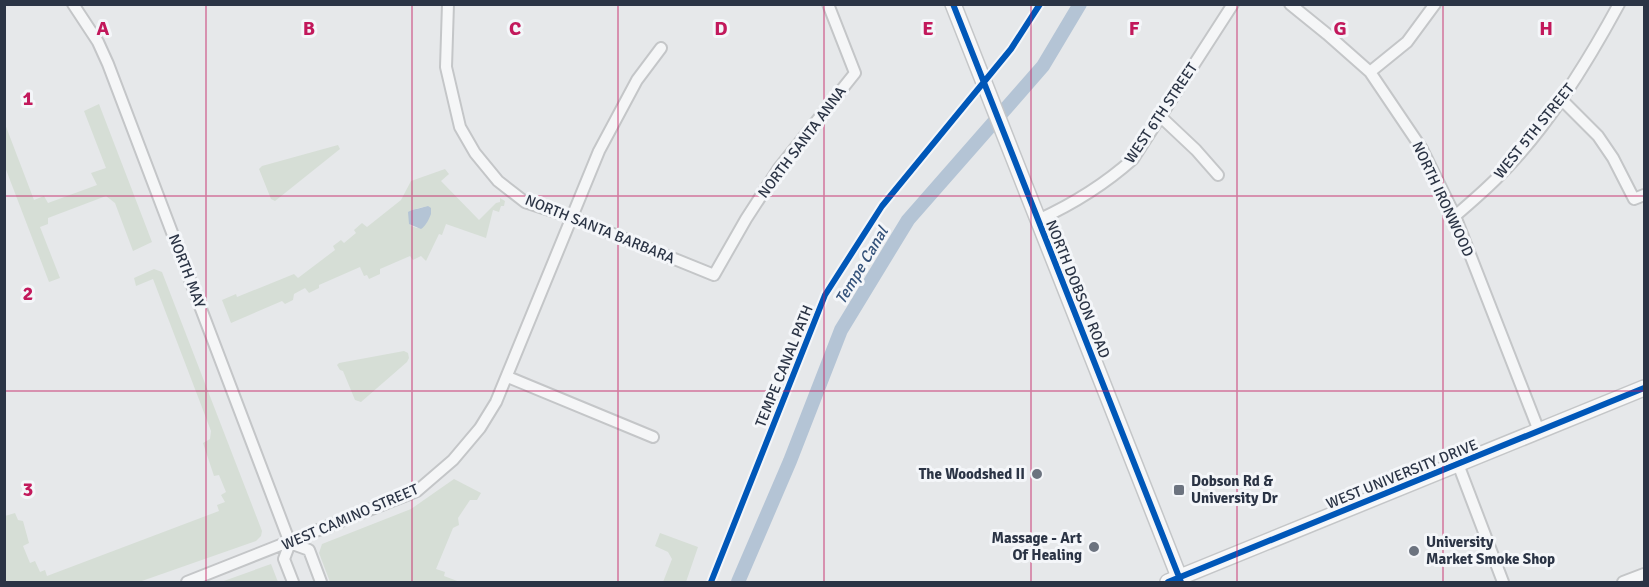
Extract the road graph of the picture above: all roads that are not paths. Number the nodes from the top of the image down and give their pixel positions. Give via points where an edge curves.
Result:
1 (73, 4) edge
2 (448, 4) edge
3 (828, 4) edge
4 (953, 4) edge
5 (1233, 4) edge
6 (1290, 4) edge
7 (1435, 4) edge
8 (1619, 4) edge
9 (661, 48) dead end
10 (1370, 72) junction
11 (1562, 100) junction
12 (1161, 117) junction
13 (1218, 175) dead end
14 (1644, 195) edge
15 (1455, 216) junction
16 (571, 217) junction
17 (1038, 220) junction
18 (714, 275) joint
19 (508, 377) junction
20 (1644, 388) edge
21 (1539, 431) junction
22 (653, 437) dead end
23 (1458, 464) junction
24 (290, 543) junction
25 (1644, 574) edge
26 (1176, 581) edge
27 (187, 582) edge
28 (293, 582) edge
29 (321, 582) edge
30 (1503, 582) edge
31 (1623, 582) edge

1 - 24 street, NORTH MAY via 108,64
2 - 16 street, NORTH SANTA BARBARA via 446,67 460,127 475,153 498,181 525,202
3 - 18 street, NORTH SANTA ANNA via 855,73 779,168
4 - 17 main road, NORTH DOBSON ROAD
5 - 12 street, WEST 6TH STREET
6 - 10 street, NORTH IRONWOOD
7 - 10 street via 1407,42
8 - 11 street, WEST 5TH STREET
9 - 16 street, WEST CAMINO STREET via 622,106
10 - 15 street, NORTH IRONWOOD via 1422,149
11 - 14 street via 1598,136 1634,200
11 - 15 street, WEST 5TH STREET via 1512,162
12 - 13 street
12 - 17 street, WEST 6TH STREET via 1132,159 1114,176 1081,199
15 - 21 street, NORTH IRONWOOD
16 - 18 street, NORTH SANTA BARBARA
16 - 19 street, WEST CAMINO STREET
17 - 26 main road, NORTH DOBSON ROAD
19 - 22 street
19 - 24 street, WEST CAMINO STREET via 480,428 453,460 417,491
20 - 21 main road, WEST UNIVERSITY DRIVE
21 - 23 main road, WEST UNIVERSITY DRIVE
23 - 26 main road, WEST UNIVERSITY DRIVE
23 - 30 street
24 - 27 street, WEST CAMINO STREET
24 - 28 street, NORTH MAY via 284,559
24 - 29 street via 309,550
25 - 31 street

